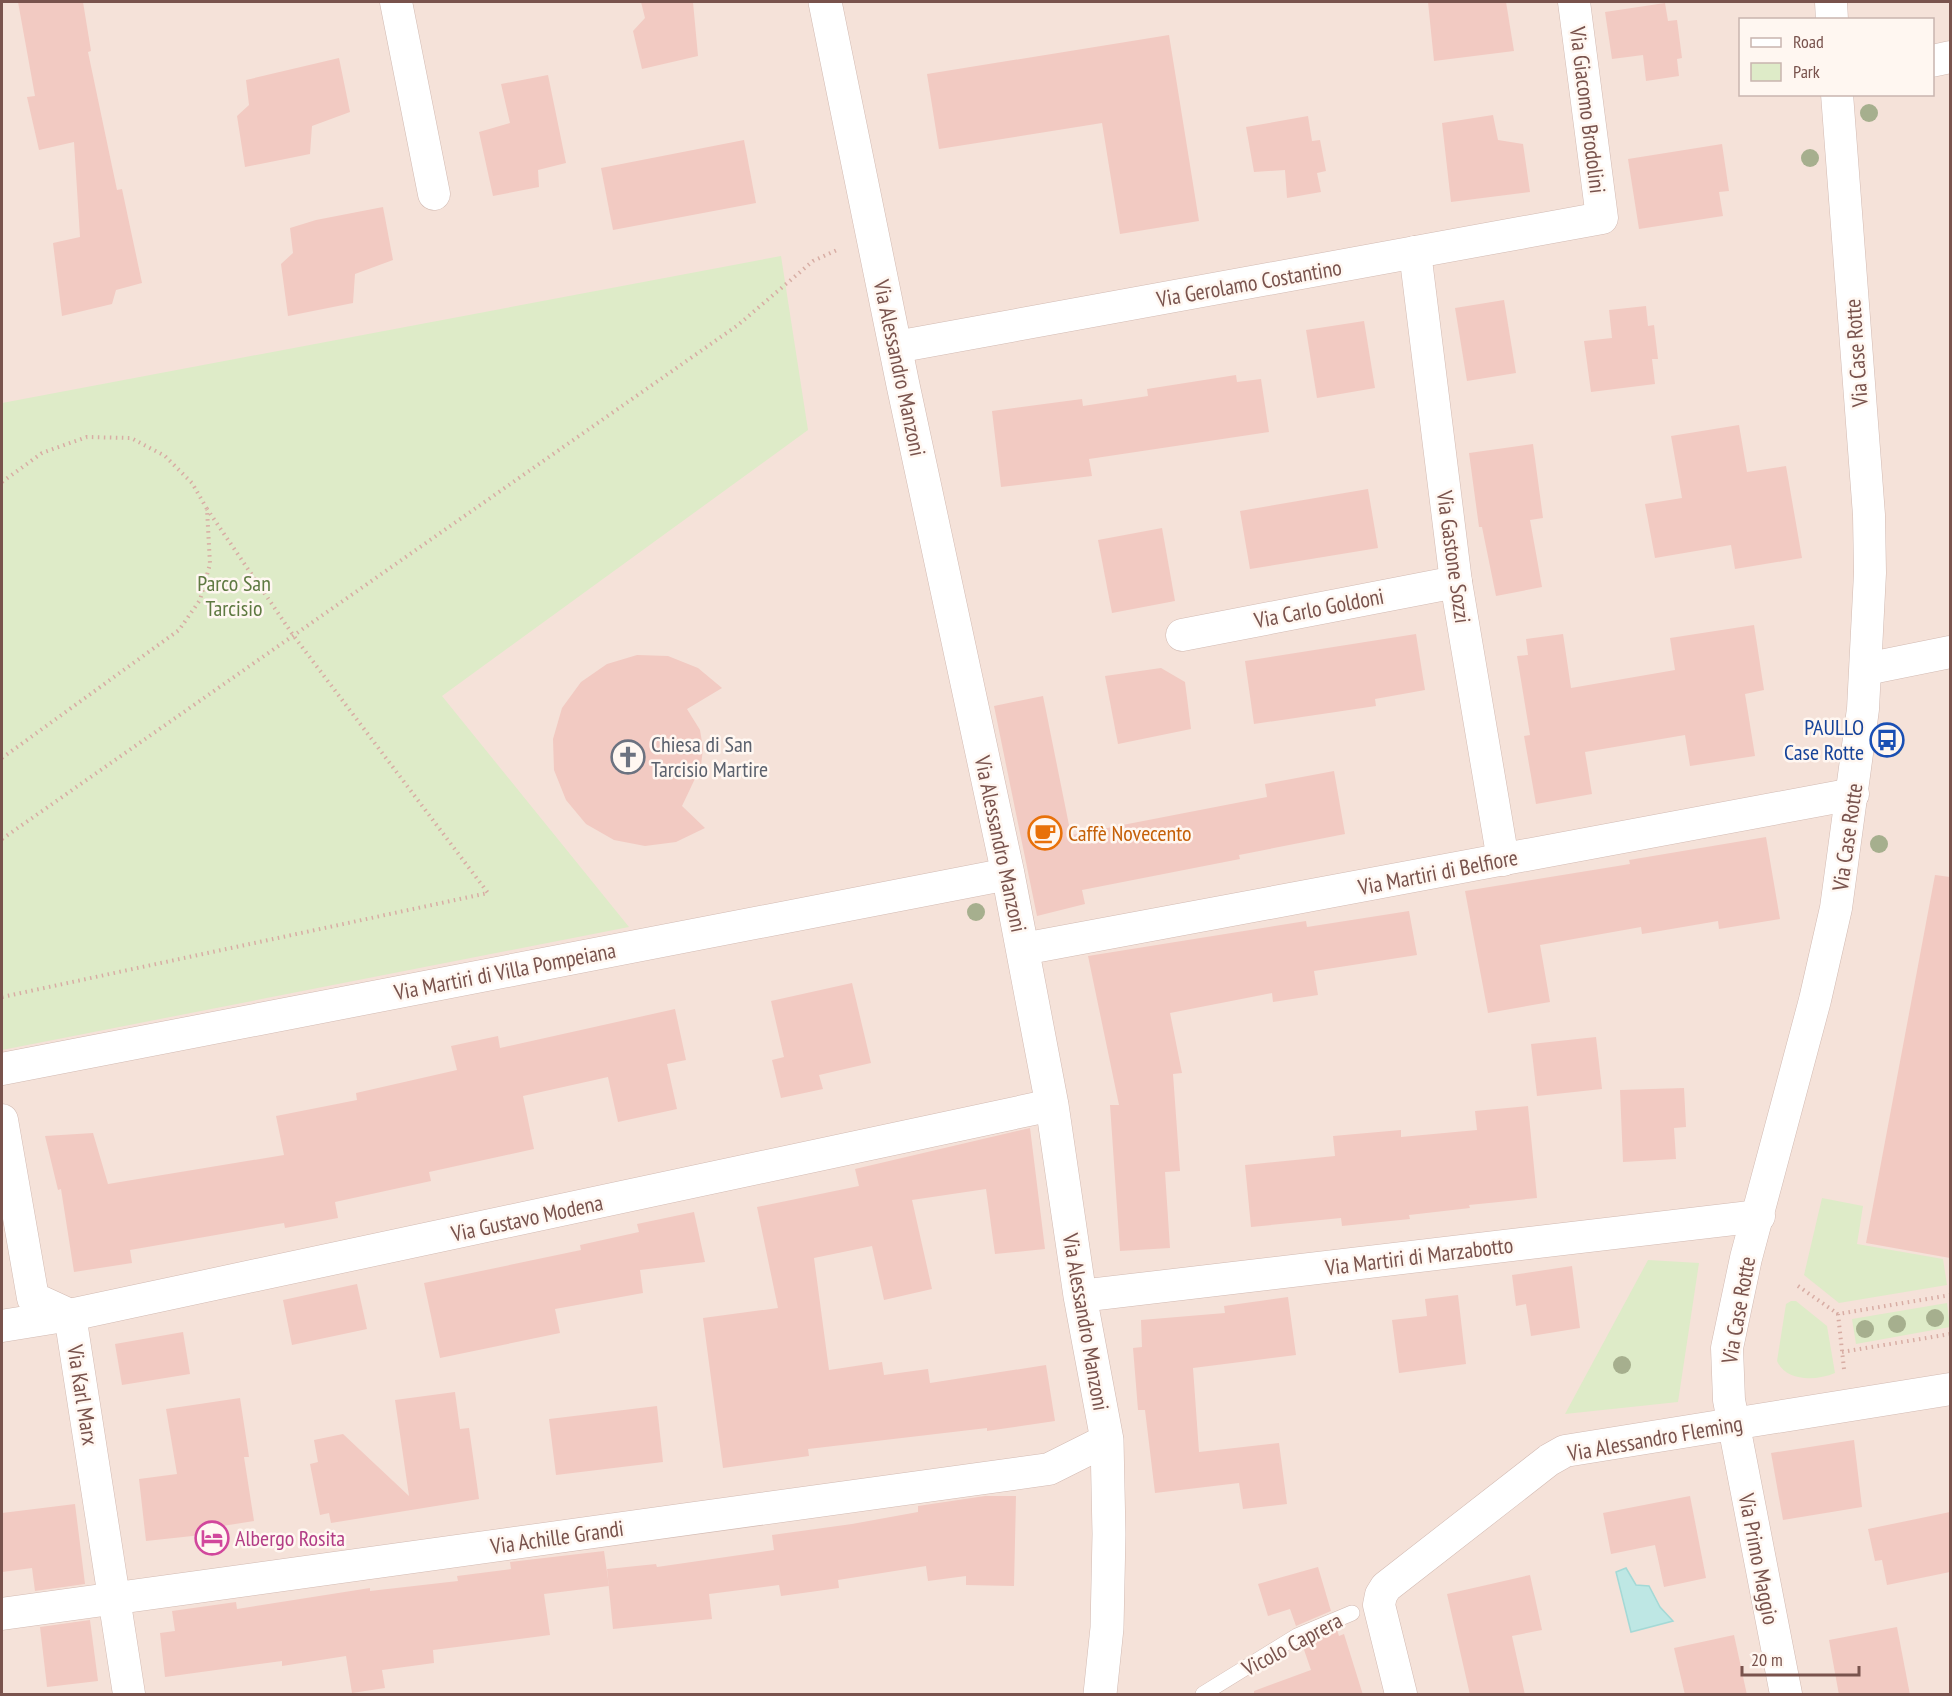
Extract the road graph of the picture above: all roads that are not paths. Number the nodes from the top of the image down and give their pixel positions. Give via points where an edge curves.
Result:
1 (396, 2) edge
2 (825, 2) edge
3 (1574, 2) edge
4 (1831, 2) edge
5 (1832, 18) edge
6 (1950, 57) edge
7 (1934, 61) edge
8 (1837, 96) edge
9 (434, 194) dead end
10 (1602, 218) joint
11 (1415, 252) junction
12 (896, 347) junction
13 (1456, 582) junction
14 (1182, 634) dead end
15 (1950, 652) edge
16 (1866, 669) junction
17 (1853, 794) junction
18 (1503, 860) junction
19 (1008, 874) junction
20 (1023, 949) junction
21 (2, 1069) edge
22 (1053, 1105) junction
23 (2, 1120) edge
24 (1759, 1216) junction
25 (1080, 1296) junction
26 (70, 1315) junction
27 (2, 1326) edge
28 (1950, 1389) edge
29 (1733, 1423) junction
30 (1107, 1440) junction
31 (116, 1598) junction
32 (1365, 1609) junction
33 (2, 1614) edge
34 (129, 1695) edge
35 (1100, 1695) edge
36 (1203, 1695) edge
37 (1401, 1695) edge
38 (1786, 1695) edge

1 - 9 street
2 - 12 street, Via Alessandro Manzoni
3 - 10 street, Via Giacomo Brodolini
4 - 5 street
6 - 7 street
8 - 16 street, Via Case Rotte via 1869,515
10 - 11 street, Via Gerolamo Costantino
11 - 12 street, Via Gerolamo Costantino
11 - 13 street, Via Gastone Sozzi
12 - 19 street, Via Alessandro Manzoni
13 - 14 street, Via Carlo Goldoni
13 - 18 street, Via Gastone Sozzi
15 - 16 street
16 - 17 street, Via Case Rotte
17 - 18 street, Via Martiri di Belfiore
17 - 24 street, Via Case Rotte via 1830,936
18 - 20 street, Via Martiri di Belfiore
19 - 20 street, Via Alessandro Manzoni
19 - 21 street, Via Martiri di Villa Pompeiana
20 - 22 street, Via Alessandro Manzoni
22 - 25 street, Via Alessandro Manzoni
22 - 26 street, Via Gustavo Modena
23 - 26 street, Via Karl Marx via 33,1298
24 - 25 street, Via Martiri di Marzabotto
24 - 29 street, Via Case Rotte via 1727,1348 1726,1381
25 - 30 street, Via Alessandro Manzoni
26 - 27 street, Via Gustavo Modena
26 - 31 street, Via Karl Marx
28 - 29 street, Via Alessandro Fleming
29 - 32 street, Via Alessandro Fleming via 1565,1451 1386,1587
29 - 38 street, Via Primo Maggio
30 - 31 street, Via Achille Grandi via 1049,1469
30 - 35 street, Via Alessandro Manzoni via 1107,1628
31 - 33 street, Via Achille Grandi
31 - 34 street, Via Karl Marx
32 - 36 lane, Vicolo Caprera via 1297,1636
32 - 37 street

